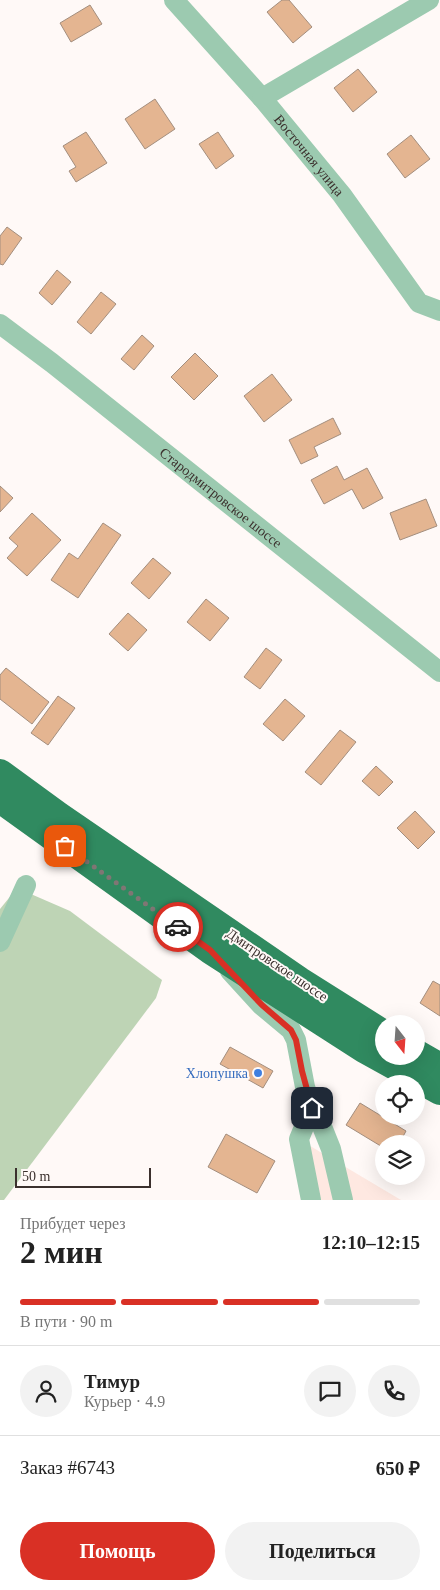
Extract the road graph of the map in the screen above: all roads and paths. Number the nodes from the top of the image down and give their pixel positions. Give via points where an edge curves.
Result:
1 (174, 0) edge
2 (429, 0) edge
3 (262, 98) junction
4 (440, 311) edge
5 (0, 324) edge
6 (440, 672) edge
7 (0, 773) edge
8 (0, 799) edge
9 (26, 885) dead end
10 (0, 942) edge
11 (210, 950) junction
12 (375, 1028) edge
13 (425, 1058) edge
14 (440, 1067) edge
15 (440, 1091) edge
16 (312, 1108) junction
17 (311, 1200) edge
18 (343, 1200) edge

1 - 3 street, Восточная улица
2 - 3 street
3 - 4 street, Восточная улица via 342,195 419,304
5 - 6 street, Стародмитровское шоссе
7 - 12 highway, Дмитровское шоссе via 236,937
8 - 11 highway, Дмитровское шоссе
9 - 10 street
11 - 15 highway, Дмитровское шоссе via 364,1049
11 - 16 street via 262,1005 291,1030
13 - 14 highway
16 - 17 street via 299,1139
16 - 18 street via 331,1149

